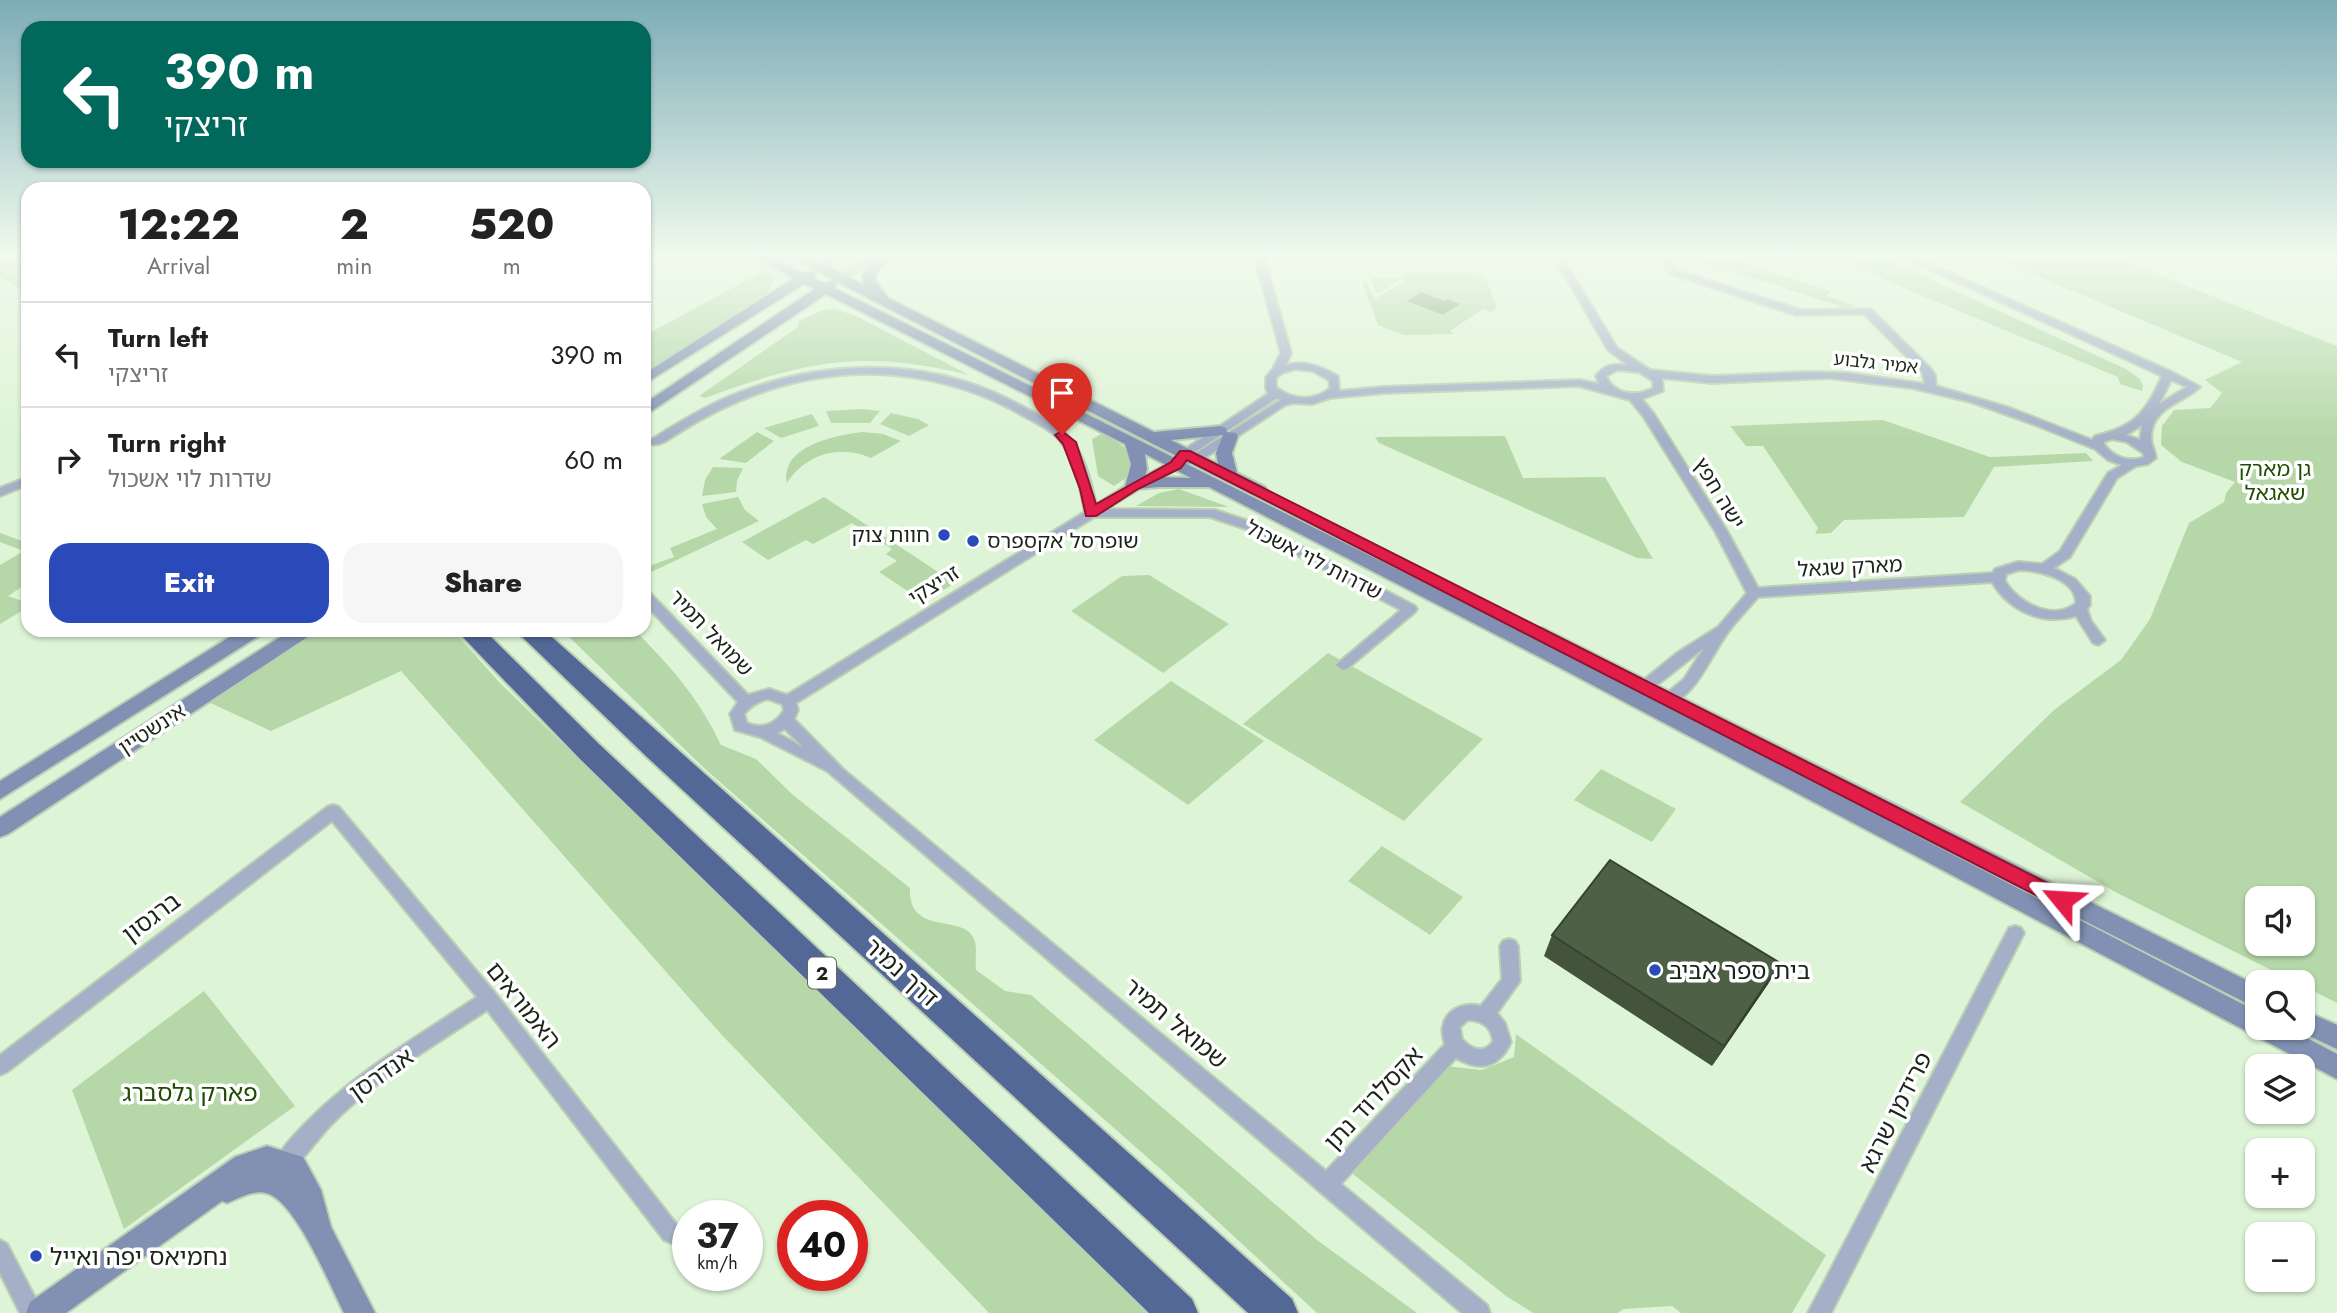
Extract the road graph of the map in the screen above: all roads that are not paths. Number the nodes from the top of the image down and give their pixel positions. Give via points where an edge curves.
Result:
1 (743, 316) edge
2 (785, 316) edge
3 (795, 316) edge
4 (867, 316) edge
5 (877, 316) edge
6 (915, 316) edge
7 (1275, 316) edge
8 (1593, 316) edge
9 (1872, 316) edge
10 (2039, 316) edge
11 (905, 330) junction
12 (755, 337) junction
13 (1613, 350) junction
14 (1286, 353) junction
15 (1308, 367) junction
16 (1278, 371) junction
17 (1646, 371) junction
18 (1603, 373) junction
19 (2168, 374) junction
20 (651, 376) edge
21 (1694, 379) junction
22 (1335, 382) junction
23 (1580, 383) junction
24 (1931, 387) junction
25 (1383, 390) junction
26 (1610, 390) junction
27 (1275, 392) junction
28 (1654, 392) junction
29 (1330, 395) junction
30 (1633, 397) junction
31 (1294, 400) junction
32 (651, 406) edge
33 (1648, 414) junction
34 (1225, 434) junction
35 (1150, 436) junction
36 (1131, 441) junction
37 (655, 442) dead end
38 (2105, 443) junction
39 (2146, 447) junction
40 (1186, 459) junction
41 (2133, 463) junction
42 (2112, 476) junction
43 (1222, 480) junction
44 (21, 484) edge
45 (1133, 486) junction
46 (0, 492) edge
47 (1091, 513) junction
48 (2065, 554) junction
49 (2045, 569) junction
50 (1998, 577) junction
51 (2068, 580) junction
52 (1948, 582) junction
53 (2004, 592) junction
54 (1754, 593) junction
55 (651, 602) edge
56 (2077, 615) junction
57 (1722, 631) junction
58 (244, 637) edge
59 (294, 637) edge
60 (476, 637) edge
61 (536, 637) edge
62 (2098, 640) dead end
63 (1343, 665) dead end
64 (1646, 698) junction
65 (788, 701) junction
66 (1670, 701) junction
67 (746, 702) junction
68 (786, 720) junction
69 (764, 732) junction
70 (839, 774) junction
71 (0, 791) edge
72 (333, 811) joint
73 (0, 828) edge
74 (2015, 933) dead end
75 (1508, 946) dead end
76 (2245, 991) edge
77 (489, 999) junction
78 (1485, 1015) junction
79 (2245, 1019) edge
80 (2315, 1027) edge
81 (2337, 1038) edge
82 (2286, 1040) edge
83 (1455, 1046) junction
84 (0, 1066) edge
85 (2337, 1067) edge
86 (279, 1171) junction
87 (1328, 1183) junction
88 (317, 1231) joint
89 (671, 1233) dead end
90 (0, 1251) edge
91 (32, 1313) edge
92 (41, 1313) edge
93 (360, 1313) edge
94 (1178, 1313) edge
95 (1278, 1313) edge
96 (1479, 1313) edge
97 (1818, 1313) edge

1 - 20 street
2 - 12 street
3 - 12 street
4 - 11 street
5 - 11 street, שדרות לוי אשכול
6 - 35 street, שדרות לוי אשכול
7 - 14 street
8 - 13 street
9 - 24 street via 1926,370
10 - 19 street
11 - 36 street, שדרות לוי אשכול
12 - 32 street
13 - 17 street
13 - 18 street via 1615,362
14 - 15 street
14 - 16 street
15 - 16 street
15 - 22 street via 1325,372
16 - 27 street via 1269,381
17 - 18 street, אמיר גלבוע via 1622,366
17 - 21 street, אמיר גלבוע
17 - 28 street via 1658,380
18 - 23 street
18 - 26 street via 1602,383
19 - 38 street via 2160,394 2132,430
19 - 39 street via 2195,387 2152,415 2146,424
21 - 24 street, אמיר גלבוע via 1846,376
21 - 28 street, אמיר גלבוע
22 - 25 street
22 - 29 street
23 - 25 street
23 - 26 street
24 - 38 street, אמיר גלבוע
25 - 29 street
26 - 30 street
27 - 31 street
27 - 34 street
28 - 30 street, אמיר גלבוע
28 - 33 street
29 - 31 street
30 - 33 street, ישה חפץ
31 - 34 street
33 - 54 street, ישה חפץ
34 - 35 street
34 - 40 street
34 - 43 street
35 - 40 street, שדרות לוי אשכול
36 - 40 street, שדרות לוי אשכול
36 - 45 street via 1140,457 1140,472
37 - 47 street via 691,418 764,385 852,371 922,375 958,382 989,395 1069,442
38 - 39 street via 2130,439
38 - 41 street
38 - 42 street
39 - 41 street via 2150,458
40 - 43 street, שדרות לוי אשכול
40 - 45 street, זריצקי
41 - 42 street
42 - 48 street
43 - 45 street
43 - 64 street, שדרות לוי אשכול
44 - 46 street
45 - 47 street, זריצקי
47 - 63 street, שדרות לוי אשכול via 1210,513 1256,528 1410,608
47 - 65 street, זריצקי
48 - 49 street
48 - 51 street
49 - 50 street via 2010,567
49 - 51 street
50 - 52 street
50 - 53 street
51 - 56 street via 2083,596
52 - 53 street
52 - 54 street, מארק שגאל
53 - 56 street via 2039,612
54 - 57 street
55 - 67 street, שמואל תמיר
56 - 62 street
57 - 64 street via 1663,670
57 - 66 street
58 - 71 street, אינשטיין
59 - 73 street, אינשטיין
60 - 94 highway, 2 via 590,752
61 - 95 highway, דרך נמיר
64 - 66 street, שדרות לוי אשכול
64 - 79 street, שדרות לוי אשכול
65 - 67 street via 769,694
65 - 68 street via 791,710
66 - 76 street, שדרות לוי אשכול
67 - 69 street via 737,714 740,726
68 - 69 street
68 - 70 street, שמואל תמיר
69 - 70 street, שמואל תמיר
70 - 87 street, שמואל תמיר
72 - 77 street, האמוראים
72 - 84 street, ברגסון
74 - 97 street, פרידמן שרגא
75 - 78 street via 1511,981
77 - 86 street, אנדרסן via 341,1101
77 - 89 street, האמוראים
78 - 83 street via 1468,1012 1455,1018 1449,1031
78 - 83 street via 1502,1034 1494,1055 1469,1057
80 - 81 street
82 - 85 street, שדרות לוי אשכול
83 - 87 street, אקסלרוד נתן
86 - 88 street via 284,1188
86 - 92 street via 229,1188 127,1249
87 - 96 street, שמואל תמיר
88 - 93 street
90 - 91 street

